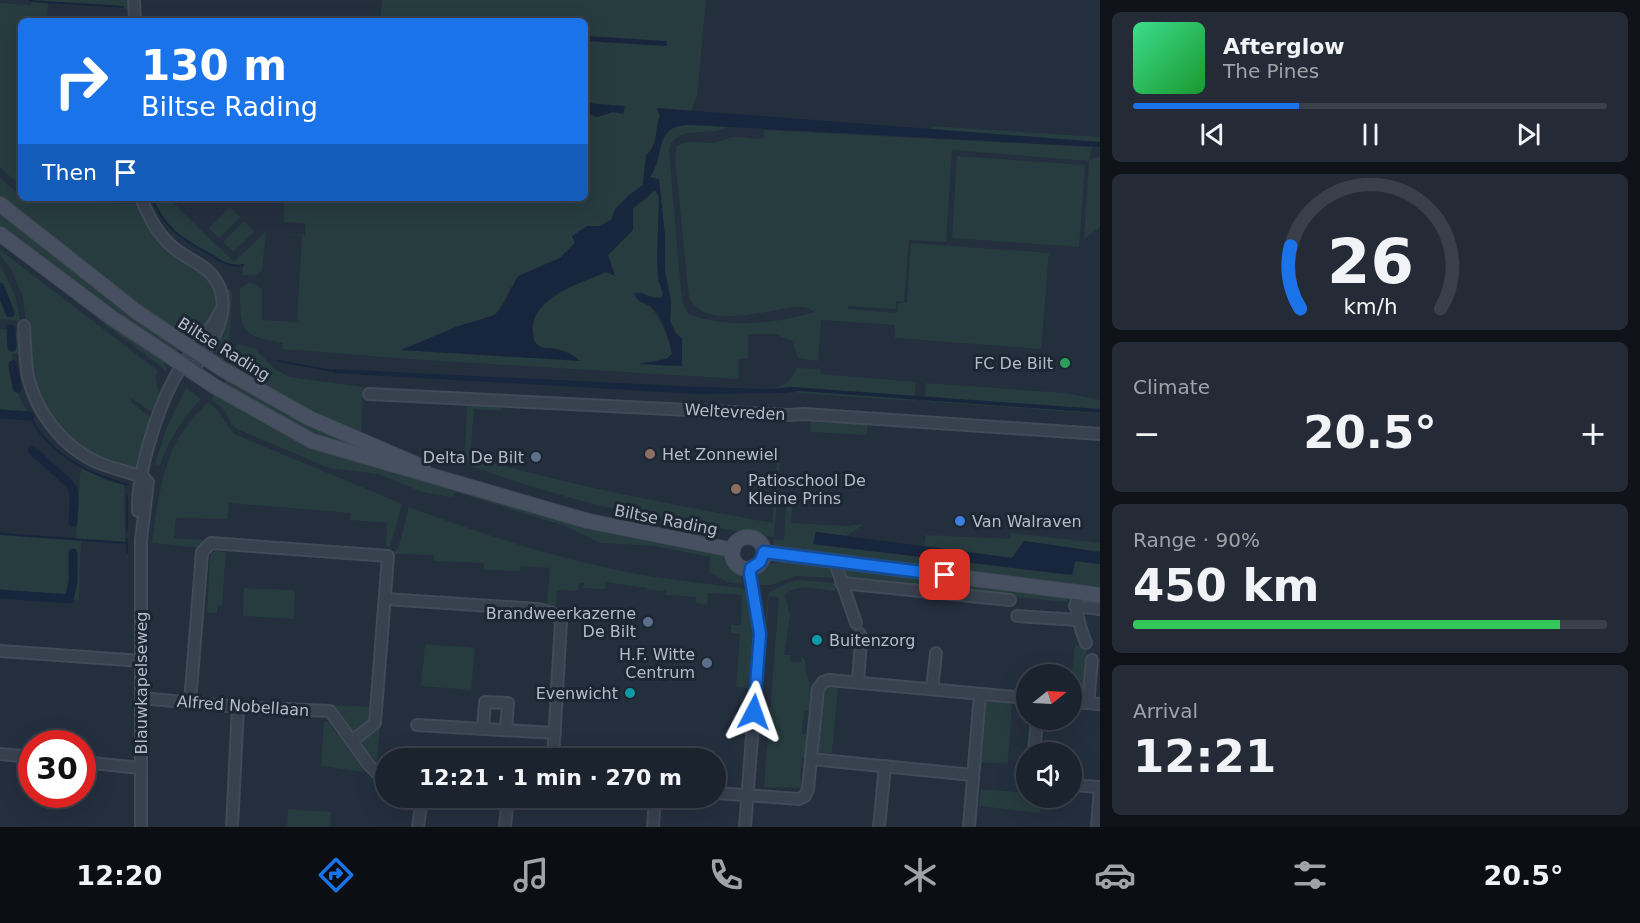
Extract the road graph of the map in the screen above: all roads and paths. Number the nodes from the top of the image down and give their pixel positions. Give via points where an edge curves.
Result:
1 (134, 0) edge
2 (135, 18) edge
3 (142, 201) edge
4 (0, 204) edge
5 (0, 234) edge
6 (24, 326) dead end
7 (199, 353) junction
8 (188, 368) junction
9 (369, 394) dead end
10 (1100, 434) edge
11 (139, 476) junction
12 (455, 482) junction
13 (733, 550) junction
14 (764, 552) junction
15 (835, 562) junction
16 (751, 568) junction
17 (841, 583) junction
18 (1100, 595) edge
19 (385, 599) junction
20 (1076, 599) junction
21 (1010, 600) dead end
22 (1100, 609) edge
23 (1017, 616) dead end
24 (1077, 620) junction
25 (1086, 643) dead end
26 (0, 651) edge
27 (936, 653) dead end
28 (1092, 660) dead end
29 (142, 662) junction
30 (858, 682) junction
31 (932, 689) junction
32 (980, 694) junction
33 (1016, 697) edge
34 (141, 698) junction
35 (190, 703) junction
36 (1094, 703) edge
37 (238, 707) junction
38 (417, 725) dead end
39 (483, 728) junction
40 (506, 730) junction
41 (555, 733) junction
42 (352, 741) junction
43 (554, 748) edge
44 (0, 754) edge
45 (18, 756) edge
46 (812, 759) junction
47 (96, 763) edge
48 (885, 766) junction
49 (141, 768) junction
50 (375, 770) edge
51 (973, 775) junction
52 (1082, 786) edge
53 (1100, 787) edge
54 (726, 794) edge
55 (748, 795) junction
56 (421, 808) edge
57 (507, 808) edge
58 (654, 808) edge
59 (141, 827) edge
60 (232, 827) edge
61 (418, 827) edge
62 (505, 827) edge
63 (653, 827) edge
64 (745, 827) edge
65 (879, 827) edge
66 (969, 827) edge
67 (1096, 827) edge

1 - 2 street
3 - 7 street, Blauwkapelseweg via 156,228 173,248 211,274 219,286 219,326
4 - 7 main road, Biltse Rading via 115,296
5 - 8 main road, Biltse Rading via 112,318
6 - 11 street via 33,393 56,430 84,455
7 - 8 street, Blauwkapelseweg
7 - 12 main road, Biltse Rading via 309,418
8 - 11 street, Blauwkapelseweg via 174,379
8 - 12 main road, Biltse Rading via 312,441
9 - 10 street, Weltevreden via 815,415
11 - 29 street, Blauwkapelseweg via 148,482 141,540
12 - 13 main road, Biltse Rading via 588,521
13 - 14 main road via 738,540 749,537 760,542
13 - 16 main road via 735,562
14 - 15 main road
14 - 16 main road via 760,562
15 - 17 street
15 - 20 main road
16 - 55 street via 760,634
17 - 21 street
17 - 30 street via 861,640
18 - 20 main road
19 - 35 street via 388,556 211,543 202,552
19 - 41 street via 538,609 559,617
19 - 42 street via 375,723
20 - 22 street
20 - 24 street
23 - 24 street
24 - 25 street
26 - 29 street
27 - 31 street
28 - 36 street
29 - 34 street, Blauwkapelseweg
30 - 31 street
30 - 46 street via 829,680 819,685
31 - 32 street
32 - 33 street
32 - 51 street
34 - 35 street, Alfred Nobellaan
34 - 49 street, Blauwkapelseweg
35 - 37 street, Alfred Nobellaan
37 - 42 street, Alfred Nobellaan via 330,711
37 - 60 street
38 - 39 street
39 - 40 street
39 - 40 street via 484,702 508,703
40 - 41 street
41 - 43 street
42 - 50 street, Alfred Nobellaan
44 - 45 street
46 - 48 street
46 - 55 street via 805,796 799,799
47 - 49 street
48 - 51 street
48 - 65 street
49 - 59 street, Blauwkapelseweg
51 - 66 street
52 - 53 street
53 - 67 street
54 - 55 street
55 - 64 street
56 - 61 street
57 - 62 street
58 - 63 street

